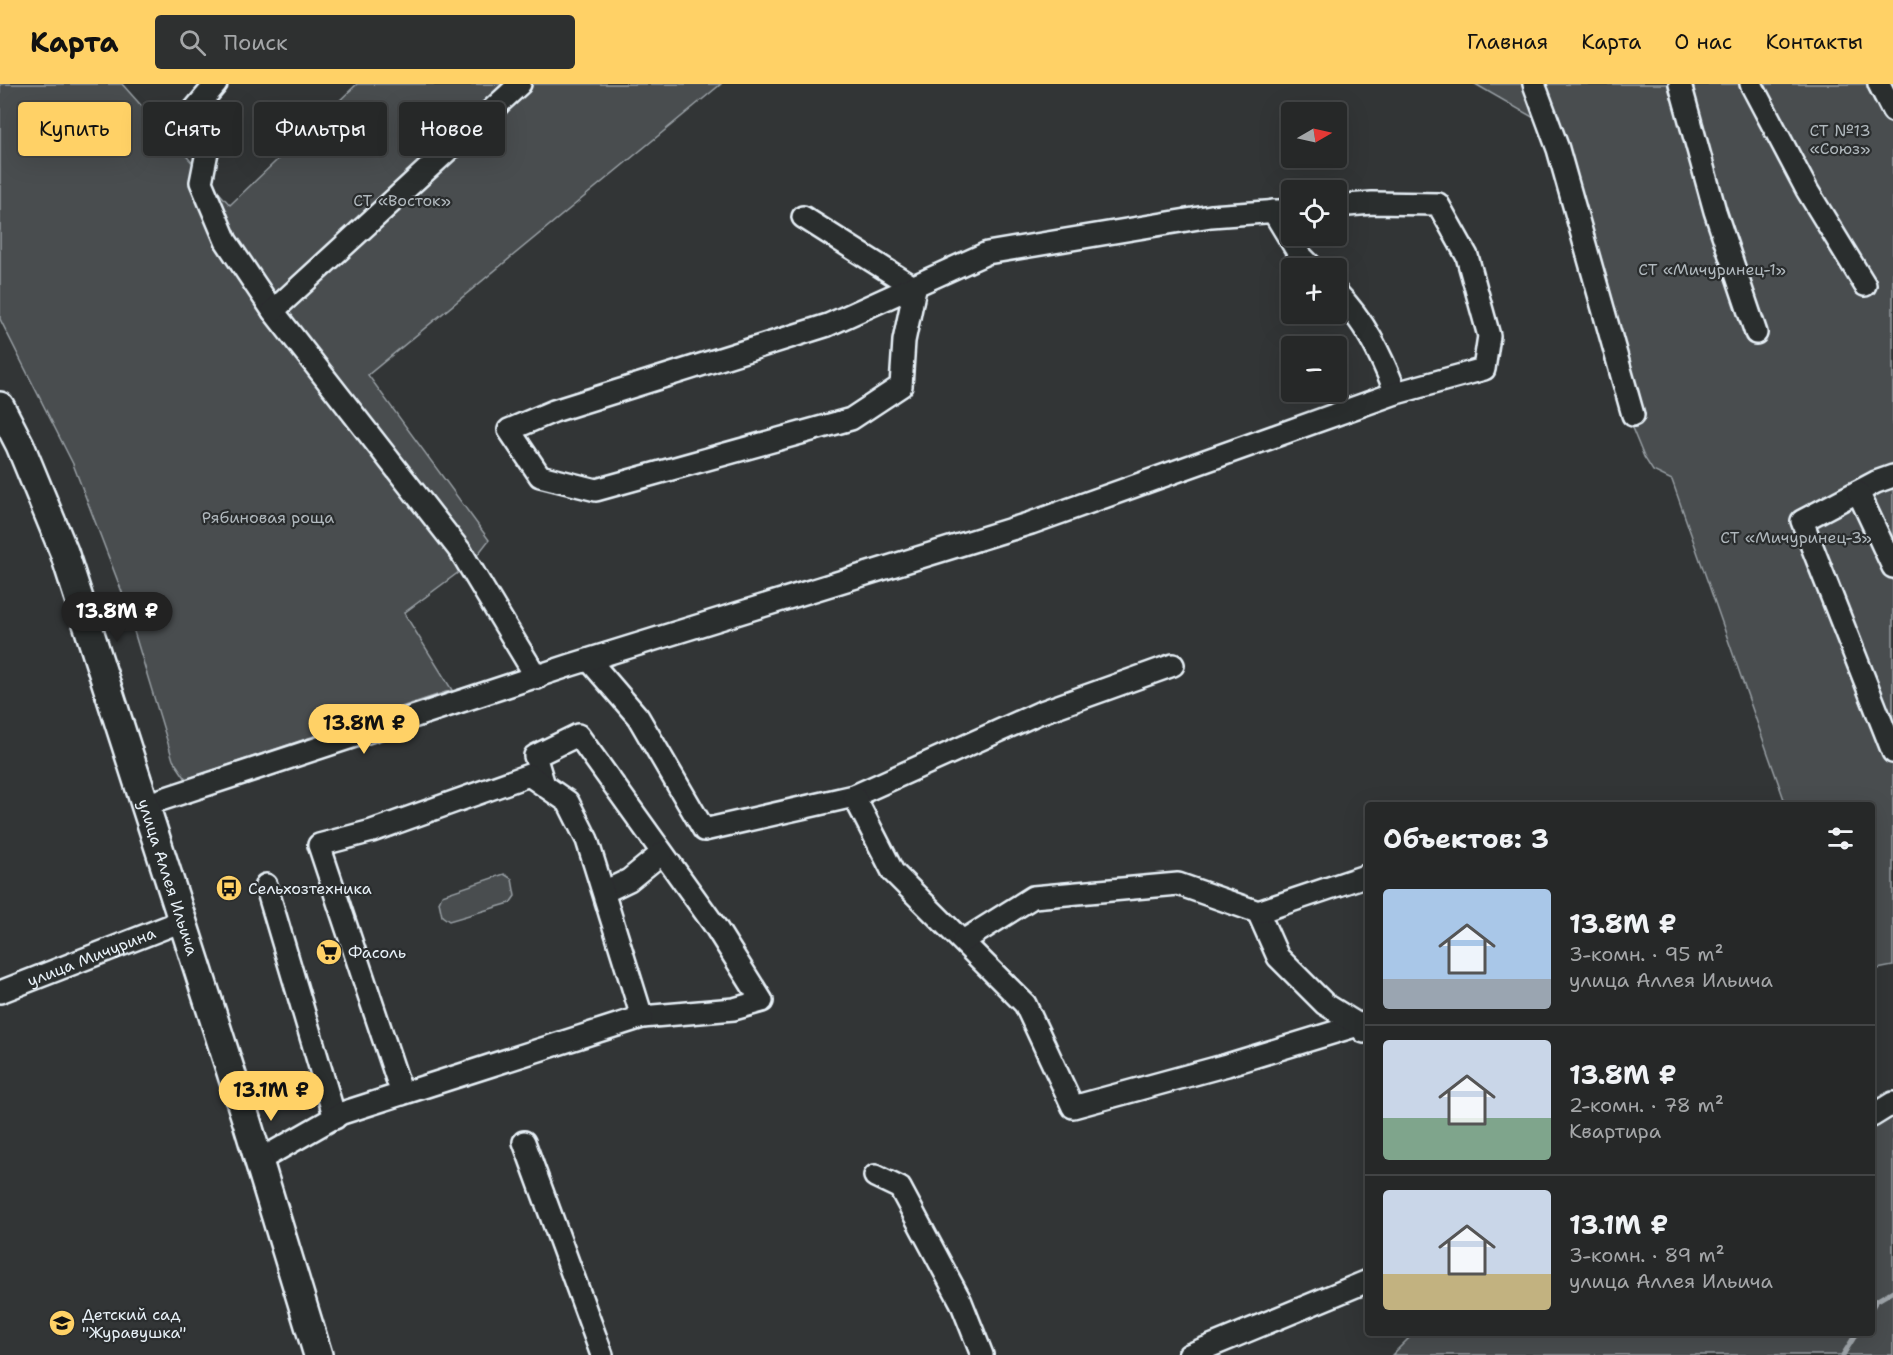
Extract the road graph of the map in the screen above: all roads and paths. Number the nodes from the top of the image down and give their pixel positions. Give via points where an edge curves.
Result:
1 (216, 84) edge
2 (520, 84) edge
3 (1534, 84) edge
4 (1680, 84) edge
5 (1751, 84) edge
6 (1879, 84) edge
7 (1893, 111) edge
8 (1347, 205) edge
9 (1281, 210) edge
10 (803, 217) dead end
11 (1865, 285) dead end
12 (915, 288) junction
13 (1347, 303) edge
14 (273, 311) junction
15 (1756, 333) dead end
16 (1396, 393) junction
17 (0, 406) edge
18 (1633, 415) dead end
19 (1893, 476) edge
20 (1858, 492) junction
21 (1893, 567) edge
22 (580, 662) junction
23 (1173, 665) dead end
24 (537, 678) junction
25 (1893, 752) edge
26 (544, 785) junction
27 (854, 796) junction
28 (145, 806) junction
29 (662, 853) junction
30 (1365, 876) edge
31 (266, 885) dead end
32 (604, 892) junction
33 (1258, 912) junction
34 (182, 921) junction
35 (963, 941) junction
36 (0, 992) edge
37 (642, 1017) junction
38 (1365, 1028) edge
39 (402, 1094) junction
40 (1893, 1104) edge
41 (1875, 1114) edge
42 (334, 1118) junction
43 (524, 1142) dead end
44 (258, 1161) junction
45 (875, 1176) dead end
46 (1365, 1282) edge
47 (318, 1355) edge
48 (602, 1355) edge
49 (982, 1355) edge
50 (1189, 1355) edge

1 - 14 street via 189,116 209,142 201,182 226,241
2 - 14 street
3 - 18 street via 1558,149
4 - 15 street via 1715,211
5 - 11 street
6 - 7 street
8 - 16 street via 1438,204 1467,256 1489,336 1484,369
9 - 12 street via 1211,216 987,254
10 - 12 street
12 - 12 street via 904,341 901,386 851,419 596,490 540,476 509,430 554,411 828,326
13 - 16 street via 1379,350
14 - 24 street via 460,552
16 - 22 street via 1030,523
17 - 28 main road, улица Аллея Ильича via 64,552
19 - 20 street
20 - 21 street
20 - 25 street via 1802,521
22 - 24 street
22 - 27 street via 638,717 704,830
23 - 27 street via 1039,713
24 - 28 street
26 - 29 street via 535,756 578,735
26 - 32 street via 568,802 587,840
26 - 39 street via 529,775 372,831 318,845
27 - 35 street via 893,872
28 - 34 main road, улица Аллея Ильича
29 - 32 street via 629,880
29 - 37 street via 762,1001 734,1009
30 - 33 street
31 - 42 street
32 - 37 street
33 - 35 street via 1178,884 1033,897
33 - 38 street via 1278,957 1324,1004
34 - 36 street, улица Мичурина
34 - 44 main road, улица Аллея Ильича
35 - 38 street via 1024,1004 1073,1107
37 - 39 street
39 - 42 street
40 - 41 street
42 - 44 street
43 - 48 street
44 - 47 main road, улица Аллея Ильича
45 - 49 street via 900,1188 961,1302
46 - 50 street

